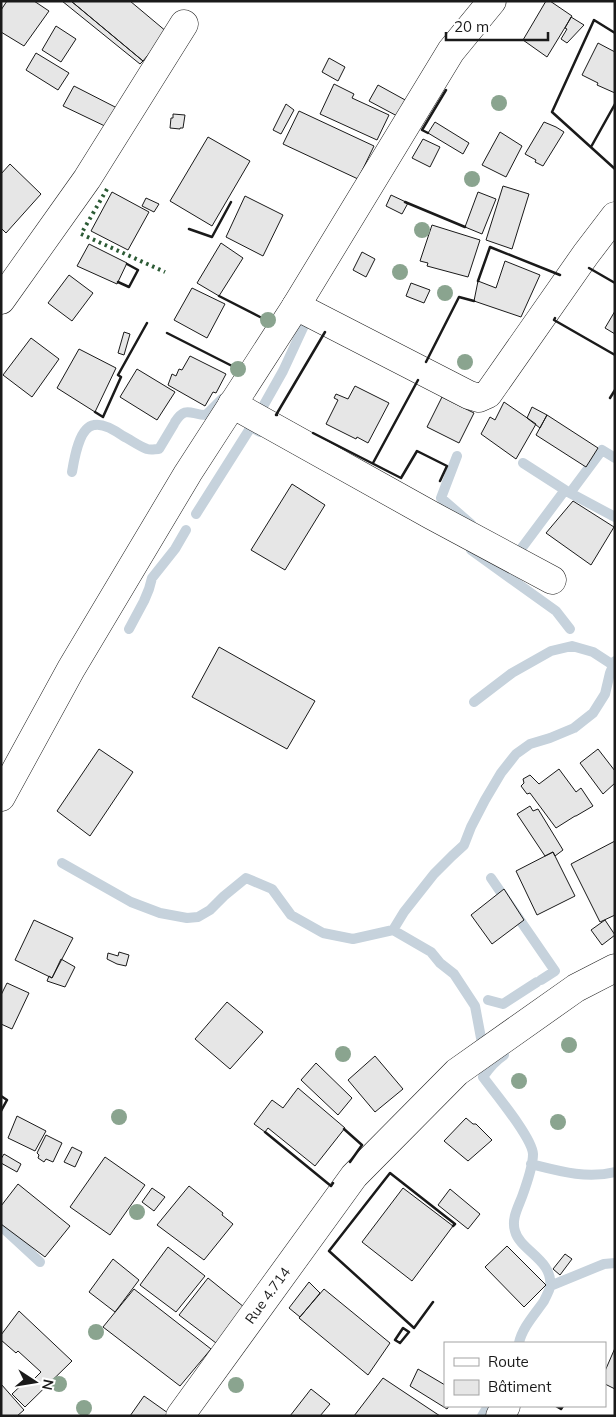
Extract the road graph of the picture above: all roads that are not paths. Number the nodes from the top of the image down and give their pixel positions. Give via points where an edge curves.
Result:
1 (492, 1) edge
2 (184, 24) dead end
3 (615, 216) edge
4 (1, 300) edge
5 (296, 306) junction
6 (232, 404) junction
7 (552, 580) dead end
8 (1, 797) edge
9 (615, 968) edge
10 (180, 1416) edge

1 - 5 street via 451,51
2 - 4 street via 87,179
3 - 5 street via 488,394 479,398
5 - 6 street
6 - 7 street
6 - 8 street via 71,669
9 - 10 street, Rue 4.714 via 576,988 457,1072 354,1176

